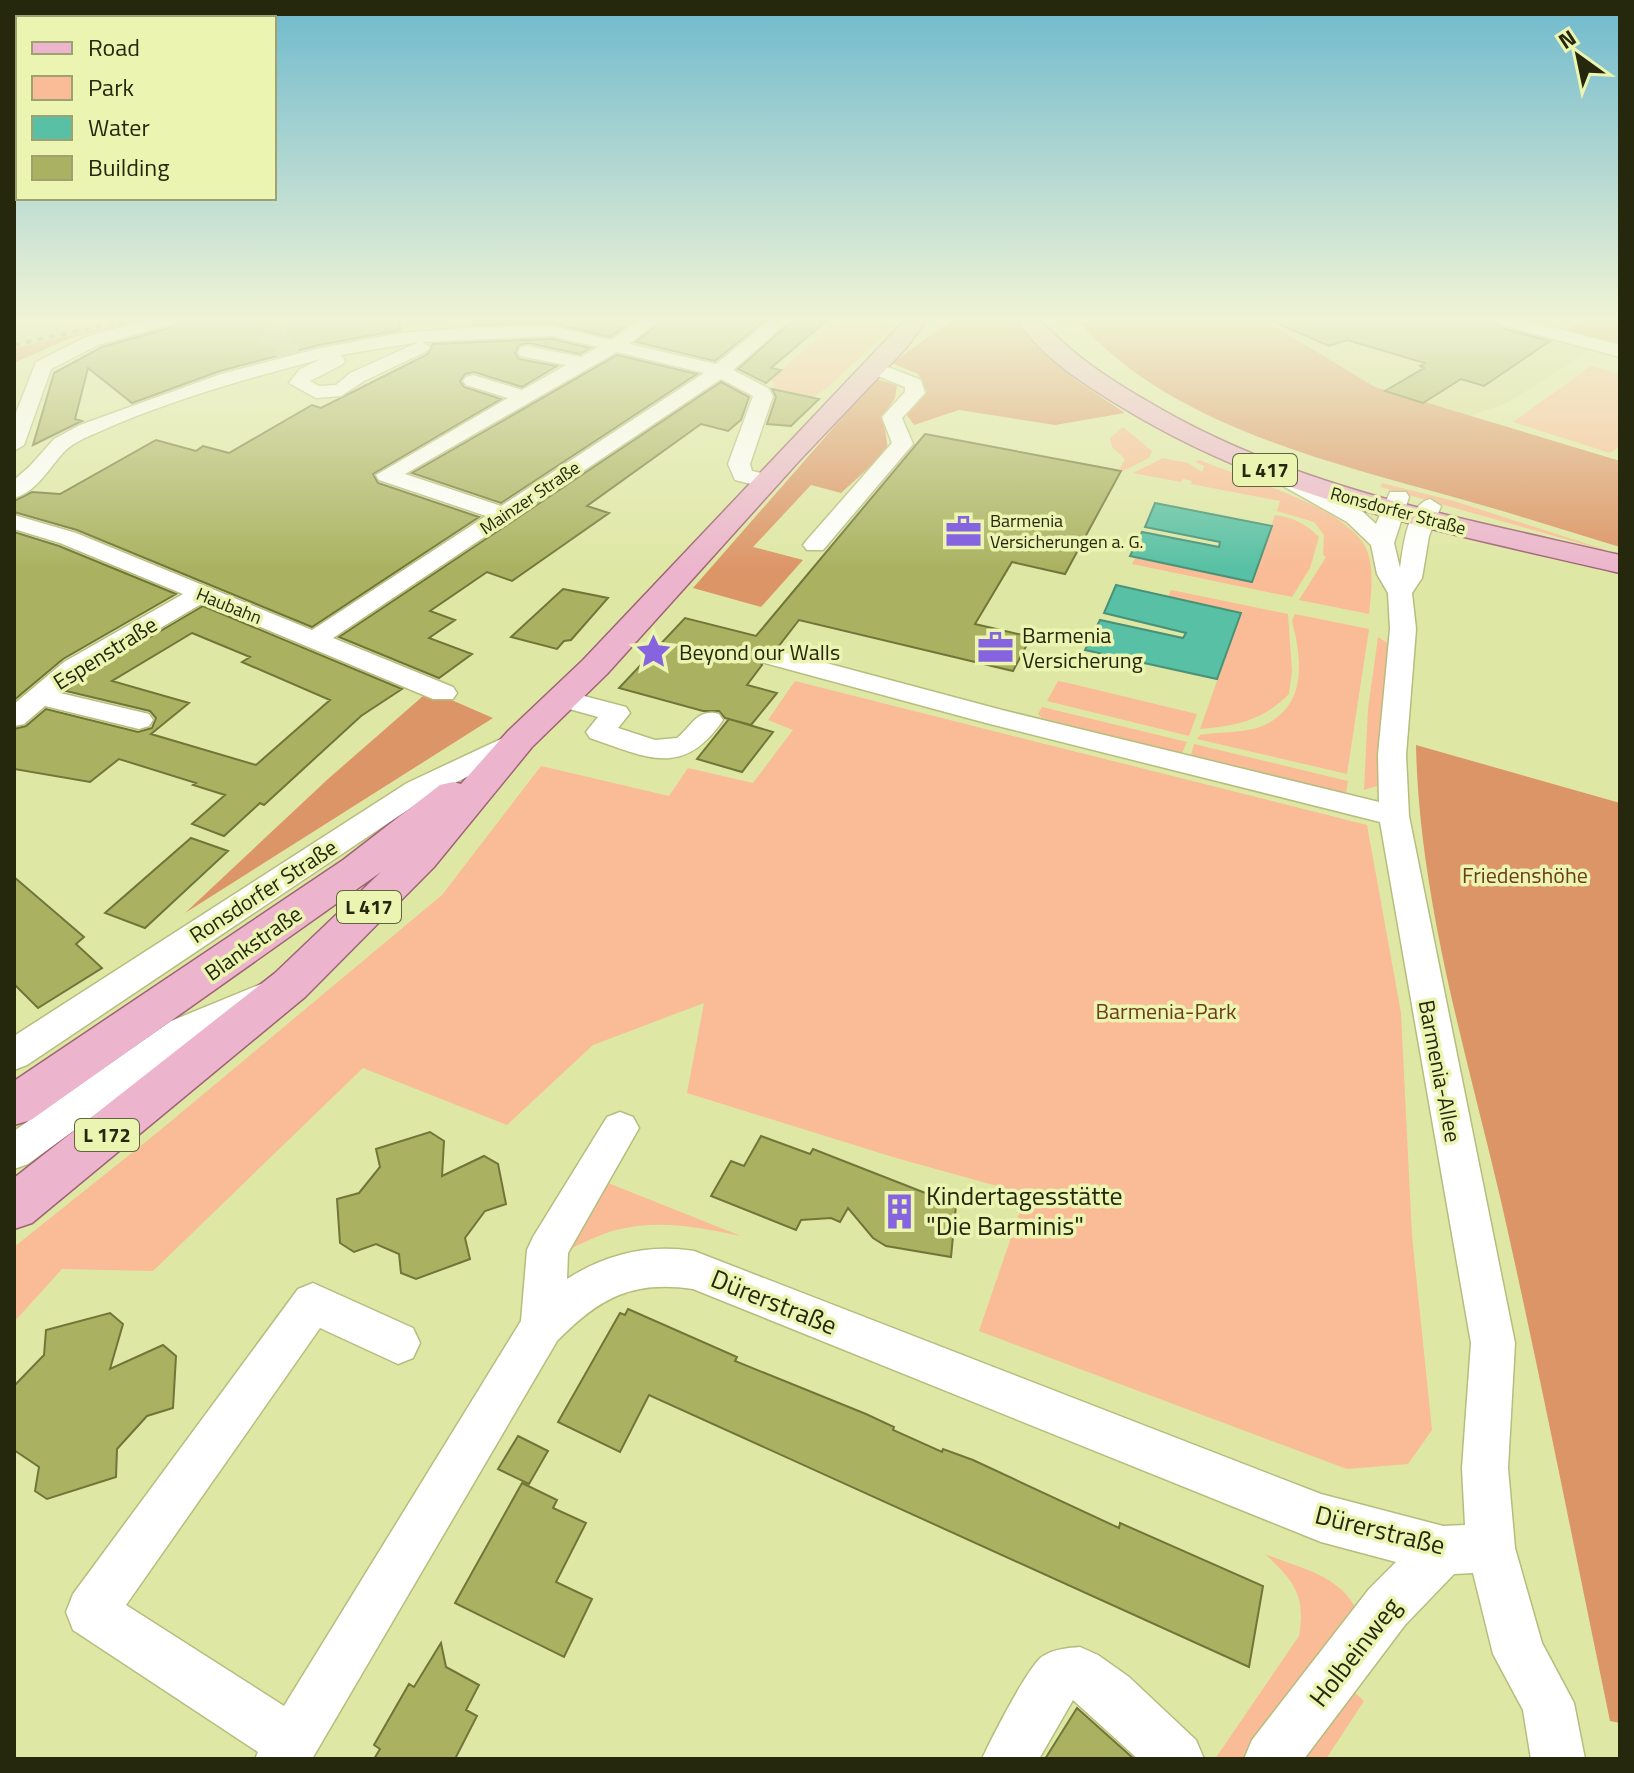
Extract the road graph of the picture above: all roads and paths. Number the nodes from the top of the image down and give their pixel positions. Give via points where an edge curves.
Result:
1 (29, 404) edge
2 (158, 404) edge
3 (513, 404) edge
4 (671, 404) edge
5 (760, 404) edge
6 (841, 404) edge
7 (905, 404) edge
8 (1132, 404) edge
9 (1165, 404) edge
10 (14, 445) edge
11 (767, 481) junction
12 (1291, 481) junction
13 (14, 491) edge
14 (1394, 504) junction
15 (1427, 512) junction
16 (506, 515) junction
17 (14, 522) edge
18 (1382, 543) junction
19 (815, 545) dead end
20 (1620, 563) edge
21 (1400, 593) junction
22 (201, 594) junction
23 (313, 640) junction
24 (770, 656) dead end
25 (443, 693) dead end
26 (39, 696) junction
27 (565, 699) junction
28 (14, 718) edge
29 (139, 720) dead end
30 (709, 720) dead end
31 (520, 739) junction
32 (435, 806) junction
33 (1394, 816) junction
34 (290, 985) junction
35 (19, 1044) edge
36 (14, 1106) edge
37 (620, 1128) dead end
38 (14, 1152) edge
39 (14, 1207) edge
40 (542, 1326) junction
41 (398, 1343) dead end
42 (1467, 1549) junction
43 (287, 1751) edge
44 (1009, 1759) edge
45 (1177, 1759) edge
46 (1271, 1759) edge
47 (1558, 1759) edge

1 - 10 street
2 - 13 street via 61,443
3 - 16 street via 387,475
4 - 16 street, Mainzer Straße
5 - 11 street via 739,464 743,475
6 - 11 main road, Ronsdorfer Straße / L 417
7 - 19 street via 892,417 903,444
8 - 12 main road, Ronsdorfer Straße / L 417 via 1207,445
9 - 14 main road, Ronsdorfer Straße / L 417 via 1216,433
11 - 27 main road, Ronsdorfer Straße / L 417
12 - 14 main road, Ronsdorfer Straße / L 417
12 - 18 street via 1355,517
14 - 15 main road, Ronsdorfer Straße / L 417
14 - 18 street
15 - 20 main road, Ronsdorfer Straße / L 417
15 - 21 street, Barmenia-Allee via 1410,578
16 - 23 street, Mainzer Straße
17 - 22 street, Haubahn via 68,538
18 - 21 street, Barmenia-Allee
21 - 33 street, Barmenia-Allee
22 - 23 street, Haubahn
22 - 26 street, Espenstraße via 73,668
23 - 25 street, Haubahn
24 - 33 street
26 - 28 street, Espenstraße
26 - 29 street
27 - 30 street via 616,713 600,732 654,748 687,744
27 - 31 main road, Ronsdorfer Straße / L 417
31 - 32 street, Ronsdorfer Straße / L 417
31 - 32 main road, Ronsdorfer Straße / L 417 via 488,774
32 - 34 main road, Ronsdorfer Straße / L 417
32 - 35 street, Ronsdorfer Straße / L 417
32 - 36 main road, Blankstraße via 357,870
33 - 42 street, Barmenia-Allee via 1493,1343 1485,1468
34 - 38 street, Ronsdorfer Straße / L 417 via 184,1031
34 - 39 main road, L 172
37 - 40 street via 548,1250
40 - 42 street, Dürerstraße via 577,1293 609,1277 653,1266 694,1270 1321,1518
40 - 43 street, Dürerstraße
41 - 43 street via 313,1303 91,1612
42 - 46 street, Holbeinweg via 1387,1607
42 - 47 street, Barmenia-Allee via 1548,1703
44 - 45 street via 1059,1675 1080,1673

